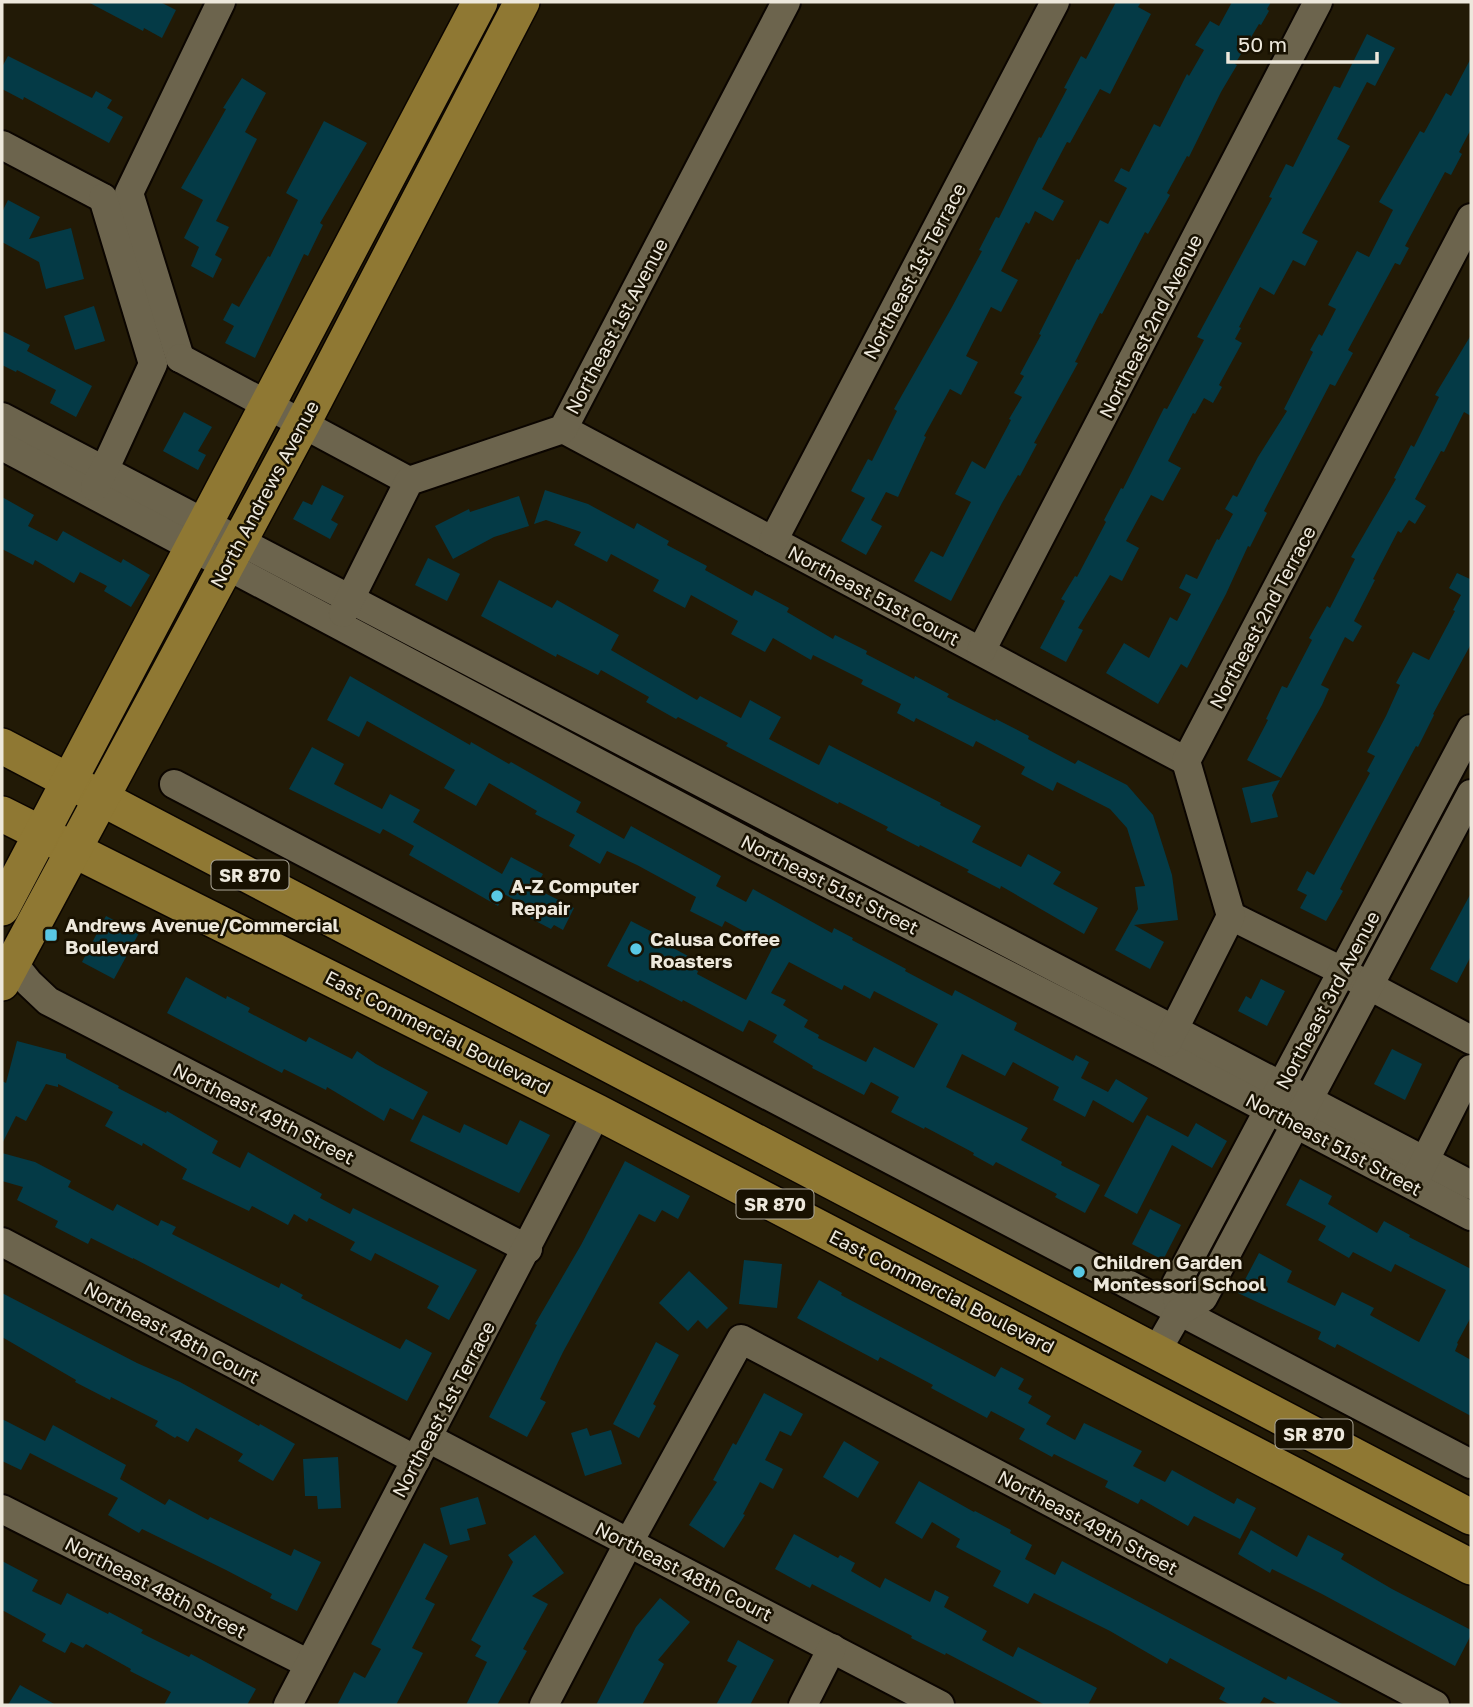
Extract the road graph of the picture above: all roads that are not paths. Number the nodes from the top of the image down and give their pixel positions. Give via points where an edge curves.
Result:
1 (221, 2) edge
2 (481, 2) edge
3 (522, 2) edge
4 (786, 2) edge
5 (1055, 2) edge
6 (1318, 2) edge
7 (2, 145) edge
8 (116, 196) junction
9 (1471, 218) edge
10 (180, 358) junction
11 (153, 365) junction
12 (269, 404) junction
13 (2, 416) edge
14 (303, 423) junction
15 (563, 429) junction
16 (2, 446) edge
17 (98, 481) junction
18 (410, 481) junction
19 (198, 535) junction
20 (773, 541) junction
21 (233, 553) junction
22 (351, 598) junction
23 (338, 623) junction
24 (981, 651) junction
25 (1471, 729) edge
26 (2, 746) edge
27 (1186, 761) junction
28 (69, 781) junction
29 (174, 784) dead end
30 (1471, 794) edge
31 (102, 796) junction
32 (2, 814) edge
33 (773, 819) junction
34 (41, 835) junction
35 (758, 848) junction
36 (73, 851) junction
37 (2, 908) edge
38 (1231, 916) junction
39 (1342, 971) junction
40 (5, 977) edge
41 (1369, 985) junction
42 (1174, 1029) junction
43 (641, 1030) junction
44 (449, 1036) junction
45 (1471, 1040) edge
46 (1161, 1054) junction
47 (1471, 1069) edge
48 (619, 1070) junction
49 (1275, 1097) junction
50 (597, 1112) junction
51 (1302, 1112) junction
52 (797, 1163) junction
53 (1418, 1172) junction
54 (1471, 1185) edge
55 (1471, 1216) edge
56 (2, 1242) edge
57 (528, 1249) junction
58 (927, 1283) junction
59 (1179, 1312) junction
60 (1156, 1352) junction
61 (1146, 1397) junction
62 (422, 1449) junction
63 (1362, 1460) junction
64 (1471, 1464) edge
65 (2, 1509) edge
66 (1471, 1517) edge
67 (1412, 1536) junction
68 (629, 1542) junction
69 (1471, 1548) edge
70 (1471, 1567) edge
71 (832, 1648) junction
72 (309, 1664) junction
73 (288, 1705) edge
74 (544, 1705) edge
75 (803, 1705) edge
76 (940, 1705) edge
77 (1435, 1705) edge

1 - 8 street
2 - 12 main road, North Andrews Avenue
3 - 14 main road, North Andrews Avenue
4 - 15 street, Northeast 1st Avenue
5 - 20 street, Northeast 1st Terrace
6 - 24 street, Northeast 2nd Avenue
7 - 8 street
8 - 10 street
8 - 11 street
9 - 27 street, Northeast 2nd Terrace
10 - 11 street
10 - 12 street
11 - 17 street
12 - 14 street
12 - 19 main road, North Andrews Avenue
13 - 17 street
14 - 18 street
14 - 21 main road, North Andrews Avenue
15 - 18 street, Northeast 1st Avenue
15 - 20 street, Northeast 51st Court
16 - 17 street
17 - 19 street, Northeast 51st Street
18 - 22 street
19 - 21 street, Northeast 51st Street
19 - 28 main road, North Andrews Avenue
20 - 24 street, Northeast 51st Court
21 - 22 street, Northeast 51st Street
21 - 23 street, Northeast 51st Street
21 - 31 main road, North Andrews Avenue
22 - 23 street
22 - 33 street, Northeast 51st Street
23 - 35 street, Northeast 51st Street
24 - 27 street, Northeast 51st Court
25 - 39 street, Northeast 3rd Avenue
26 - 28 main road, SR 870
27 - 38 street
28 - 31 main road, SR 870
28 - 34 main road, North Andrews Avenue
29 - 43 street
30 - 41 street, Northeast 3rd Avenue
31 - 36 main road, North Andrews Avenue
31 - 48 main road, SR 870
32 - 34 main road, SR 870
33 - 35 street
33 - 42 street, Northeast 51st Street
34 - 36 main road, SR 870
34 - 37 main road, North Andrews Avenue
35 - 46 street, Northeast 51st Street
36 - 40 main road, North Andrews Avenue
36 - 44 main road, East Commercial Boulevard / SR 870
38 - 39 street
38 - 42 street
39 - 41 street
39 - 49 street, Northeast 3rd Avenue
40 - 57 street, Northeast 49th Street via 29,983 48,1002
41 - 45 street
41 - 51 street, Northeast 3rd Avenue
42 - 46 street
42 - 49 street, Northeast 51st Street
43 - 48 street
43 - 59 street
44 - 48 main road via 482,1031 570,1075 597,1077
44 - 50 main road, East Commercial Boulevard / SR 870
46 - 49 street, Northeast 51st Street
47 - 53 street
48 - 52 main road, SR 870
49 - 51 street, Northeast 51st Street
49 - 59 street, Northeast 3rd Avenue via 1176,1284
50 - 52 main road via 639,1107 767,1170 781,1171
50 - 57 street, Northeast 1st Terrace
50 - 58 main road, East Commercial Boulevard / SR 870
51 - 53 street, Northeast 51st Street
51 - 59 street, Northeast 3rd Avenue via 1203,1298
52 - 60 main road, SR 870
53 - 54 street, Northeast 51st Street
53 - 55 street, Northeast 51st Street
56 - 62 street, Northeast 48th Court
57 - 62 street, Northeast 1st Terrace
58 - 60 main road via 958,1279 1114,1358
58 - 61 main road, East Commercial Boulevard / SR 870
59 - 60 street, Northeast 3rd Avenue
59 - 64 street
60 - 63 main road, SR 870
61 - 63 main road via 1165,1390 1191,1393 1328,1464
61 - 67 main road, East Commercial Boulevard / SR 870
62 - 68 street, Northeast 48th Court
62 - 72 street, Northeast 1st Terrace
63 - 66 main road, SR 870
65 - 72 street, Northeast 48th Street
67 - 69 main road via 1437,1533
67 - 70 main road, East Commercial Boulevard / SR 870
68 - 71 street, Northeast 48th Court
68 - 74 street
68 - 77 street, Northeast 49th Street via 741,1339
71 - 75 street
71 - 76 street, Northeast 48th Court
72 - 73 street, Northeast 1st Terrace

